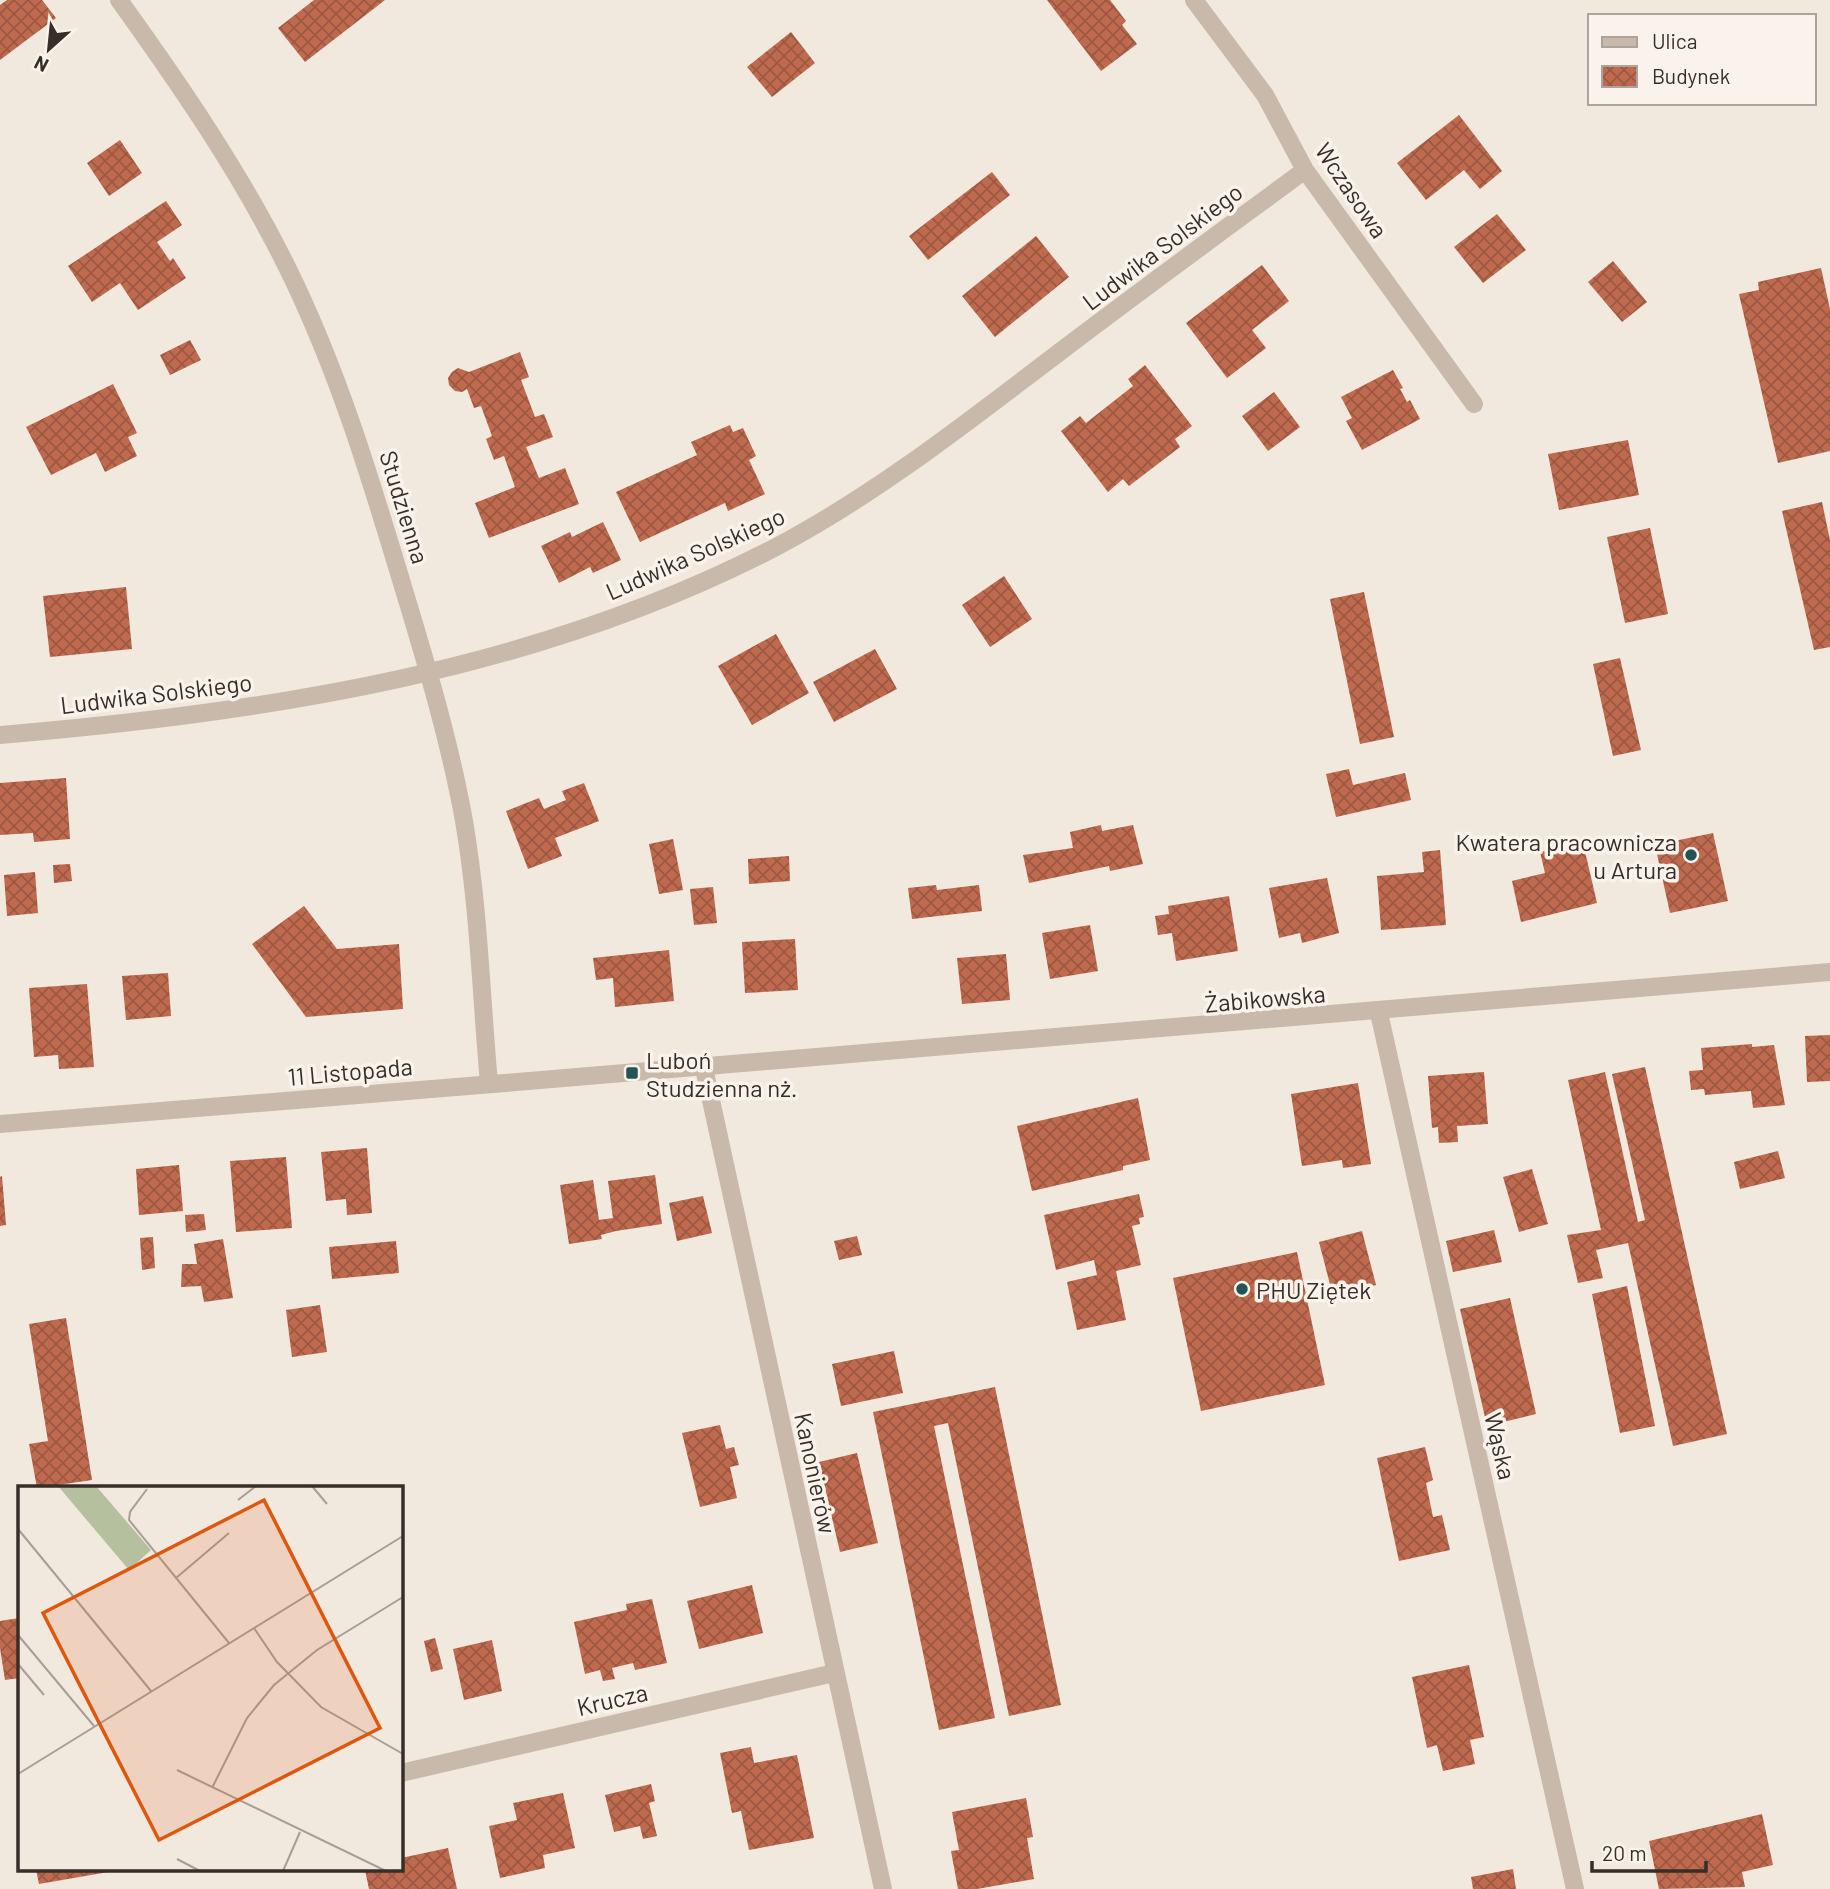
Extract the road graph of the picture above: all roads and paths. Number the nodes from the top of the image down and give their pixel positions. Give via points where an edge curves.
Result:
1 (119, 0) edge
2 (1194, 0) edge
3 (1305, 170) junction
4 (1474, 404) dead end
5 (429, 673) junction
6 (0, 735) edge
7 (1830, 972) edge
8 (1378, 1013) junction
9 (704, 1068) junction
10 (489, 1083) junction
11 (0, 1124) edge
12 (834, 1673) junction
13 (402, 1773) edge
14 (883, 1889) edge
15 (1575, 1889) edge

1 - 5 street, Studzienna via 224,154 303,301 362,449
2 - 3 street, Wczasowa via 1265,95
3 - 4 street, Wczasowa
3 - 5 street, Ludwika Solskiego via 947,438 822,521 668,596 551,639
5 - 6 street, Ludwika Solskiego via 240,709
5 - 10 street, Studzienna via 464,822
7 - 8 street, Żabikowska
8 - 9 street, Żabikowska
8 - 15 street, Wąska
9 - 10 street, 11 Listopada
9 - 12 street, Kanonierów
10 - 11 street, 11 Listopada
12 - 13 street, Krucza
12 - 14 street, Kanonierów

